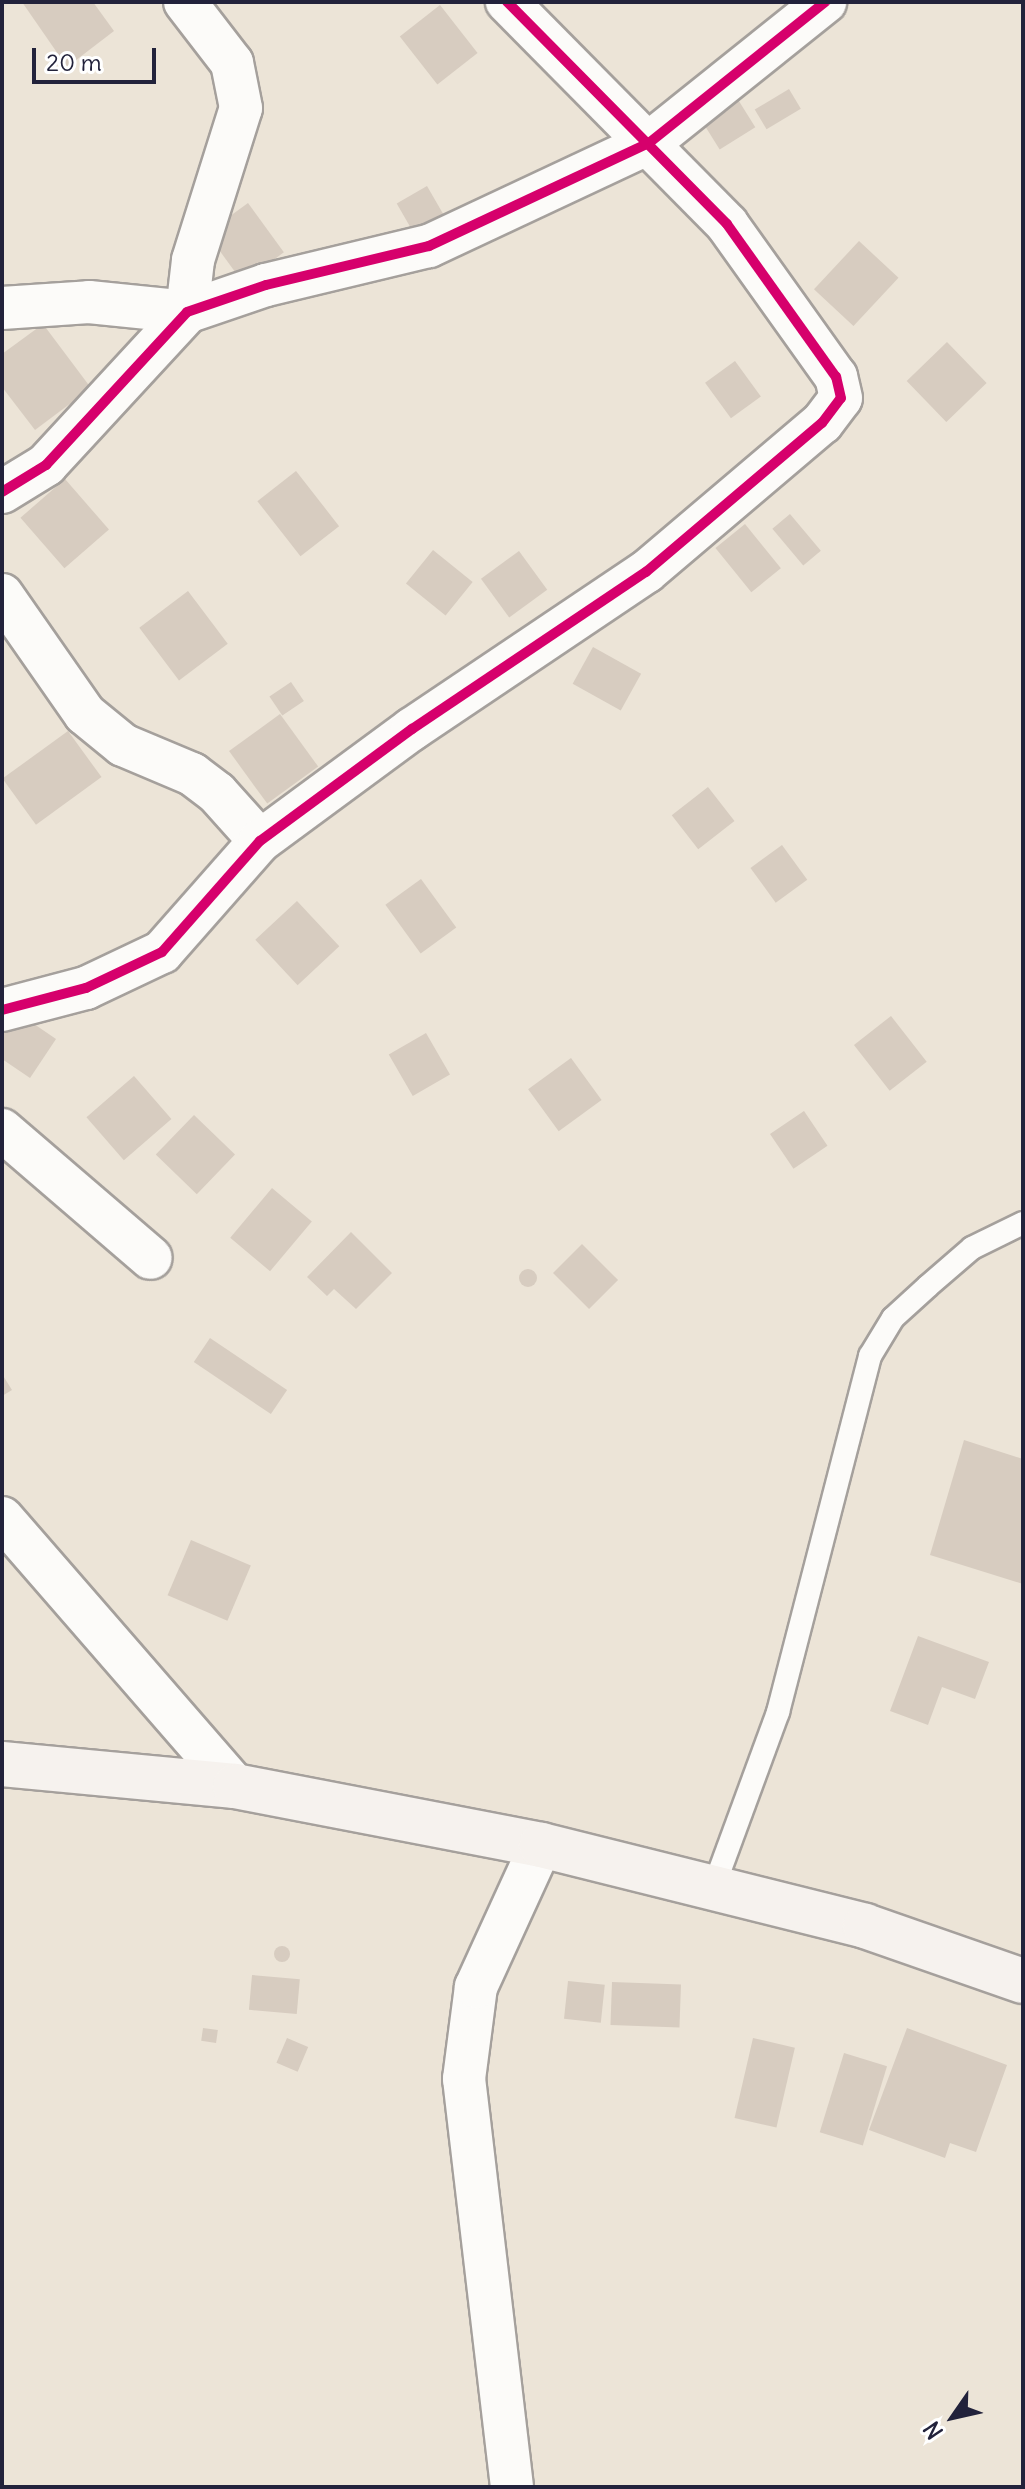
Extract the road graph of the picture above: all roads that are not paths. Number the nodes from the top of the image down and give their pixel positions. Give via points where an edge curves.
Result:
1 (185, 2) edge
2 (507, 2) edge
3 (825, 2) edge
4 (649, 143) junction
5 (2, 308) edge
6 (187, 312) junction
7 (2, 492) edge
8 (6, 609) edge
9 (260, 841) junction
10 (2, 1010) edge
11 (2, 1130) edge
12 (1023, 1223) edge
13 (151, 1258) dead end
14 (2, 1518) edge
15 (2, 1764) edge
16 (235, 1786) junction
17 (541, 1845) junction
18 (713, 1889) junction
19 (1023, 1981) edge
20 (512, 2487) edge

1 - 6 street via 232,63 241,108 193,260
2 - 4 street
3 - 4 street
4 - 6 street via 429,246 266,285
4 - 9 street via 727,224 836,377 841,398 822,423 646,572 412,729
5 - 6 street via 89,302
6 - 7 street via 46,465
8 - 9 street via 85,714 123,745 192,774 217,793
9 - 10 street via 162,952 86,988
11 - 13 street
12 - 18 lane via 972,1248 928,1286 893,1318 870,1356 778,1712
14 - 16 street
15 - 16 main road
16 - 17 main road
17 - 18 main road
17 - 20 street via 476,1987 464,2079
18 - 19 main road via 865,1926

